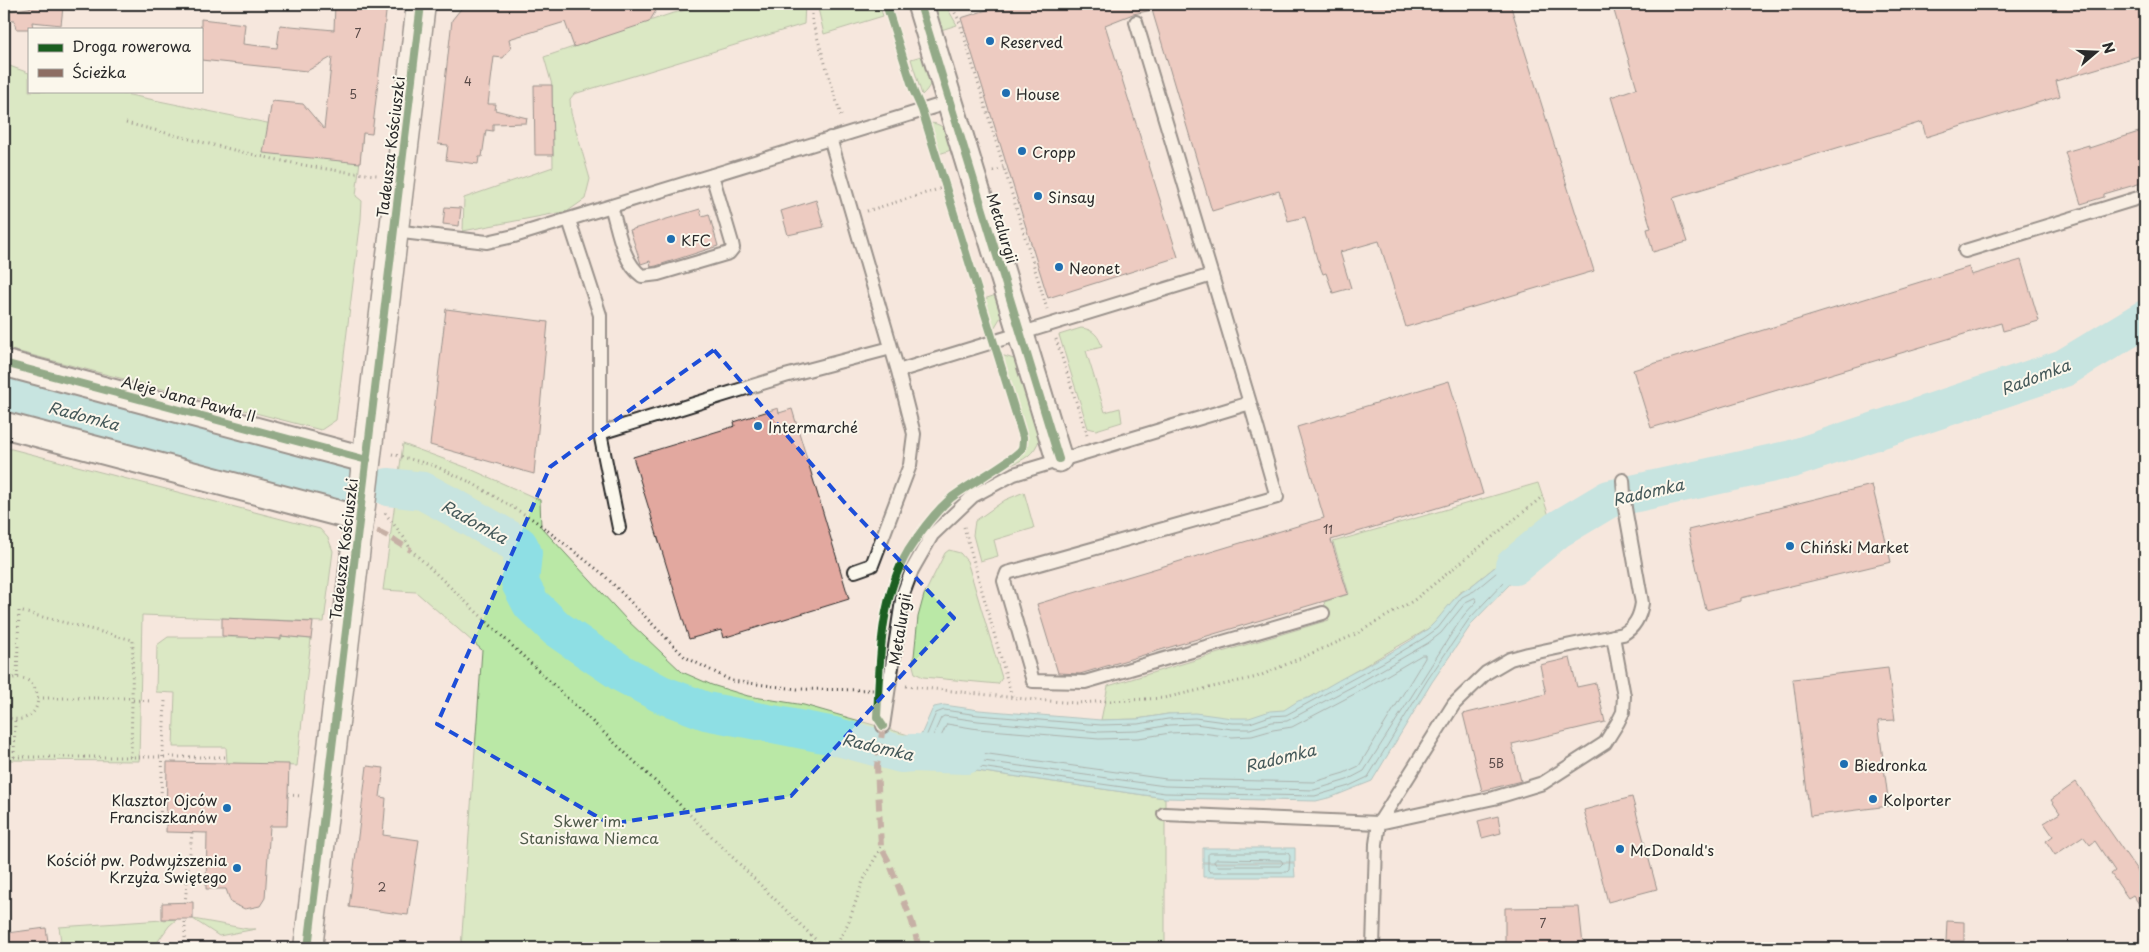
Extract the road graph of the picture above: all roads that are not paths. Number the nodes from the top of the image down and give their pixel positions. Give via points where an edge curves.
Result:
1 (421, 4) edge
2 (920, 4) edge
3 (1136, 22) dead end
4 (950, 102) junction
5 (830, 138) junction
6 (712, 175) junction
7 (2145, 196) edge
8 (611, 206) junction
9 (570, 220) junction
10 (394, 231) junction
11 (1965, 251) dead end
12 (1212, 275) junction
13 (1021, 334) junction
14 (891, 348) junction
15 (4, 363) edge
16 (898, 371) junction
17 (1250, 403) junction
18 (4, 425) edge
19 (600, 433) junction
20 (377, 456) junction
21 (1059, 459) junction
22 (1622, 480) dead end
23 (370, 513) junction
24 (619, 528) dead end
25 (855, 571) dead end
26 (1323, 613) dead end
27 (1613, 636) junction
28 (883, 726) road end
29 (1164, 814) dead end
30 (1379, 823) junction
31 (308, 948) edge
32 (1373, 948) edge

1 - 10 street, Tadeusza Kościuszki
2 - 4 street, Metalurgii
3 - 12 lane
4 - 5 lane
4 - 13 street, Metalurgii
5 - 6 lane
5 - 14 lane
6 - 8 lane
6 - 8 lane via 733,248 658,274 642,276 634,269 625,254
7 - 11 lane
8 - 9 lane
9 - 10 lane via 487,242
9 - 19 lane via 600,315
10 - 20 street, Tadeusza Kościuszki
12 - 13 lane
12 - 17 lane
13 - 16 lane
13 - 21 street, Metalurgii
14 - 16 lane
14 - 19 lane via 785,376
15 - 20 street, Aleje Jana Pawła II
16 - 25 lane via 914,434 910,465 872,565
17 - 21 lane
17 - 26 lane via 1277,497 1007,573 1004,581 1033,681 1085,682
18 - 23 street
19 - 24 lane
20 - 23 street, Tadeusza Kościuszki
21 - 28 lane, Metalurgii via 1014,474 972,496 932,535 912,570 903,594
22 - 27 lane via 1642,603 1641,613 1629,631
23 - 31 street, Tadeusza Kościuszki
27 - 30 lane via 1510,659 1486,672 1454,704
27 - 30 lane via 1624,696 1623,712 1605,743 1543,782 1524,790
29 - 30 lane
30 - 32 lane

